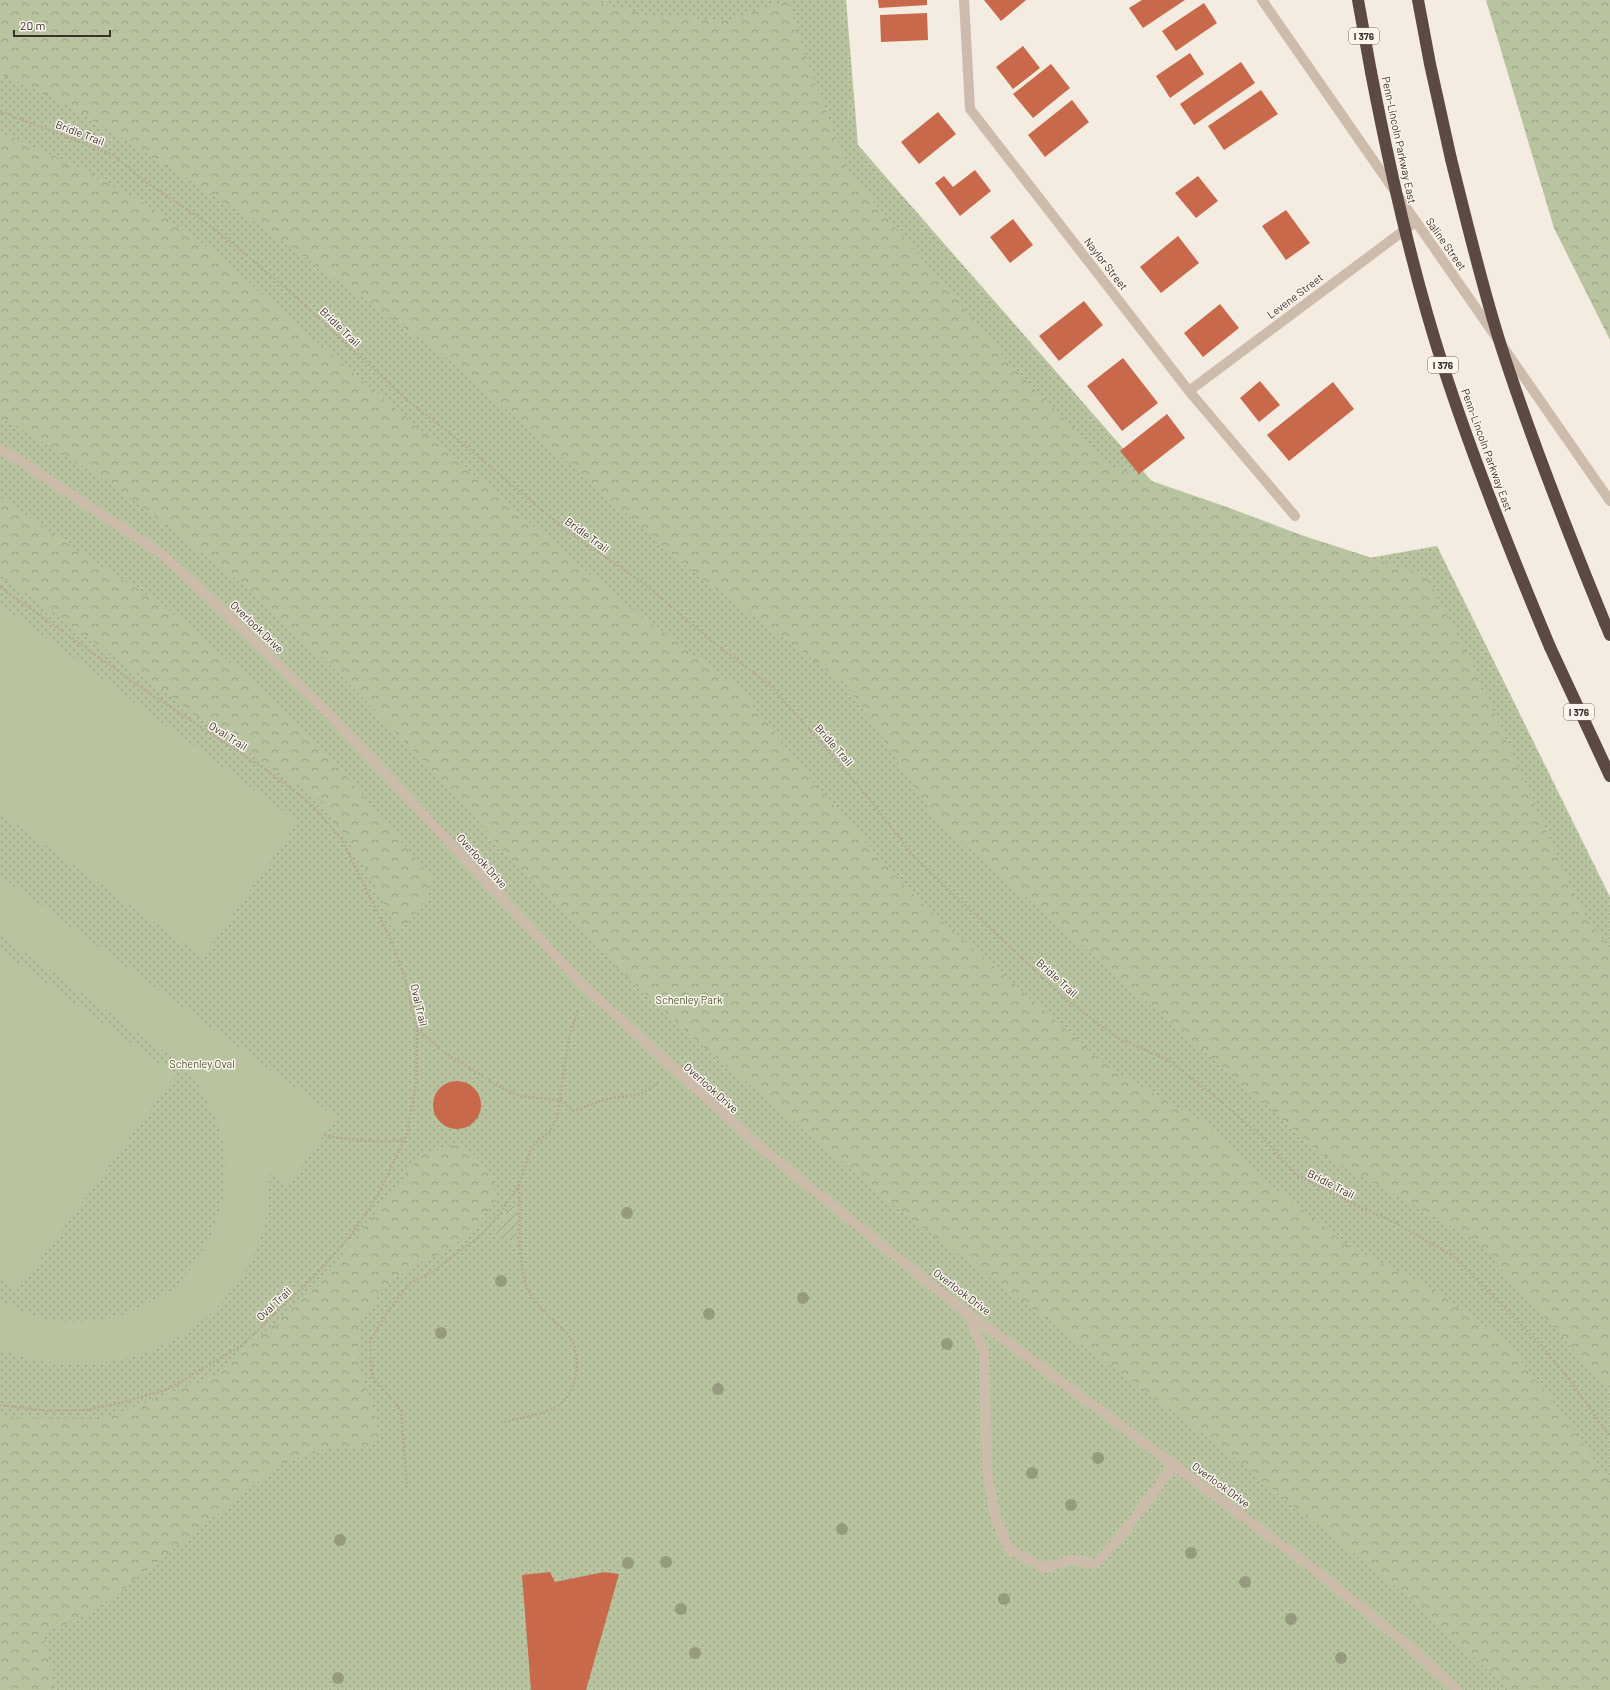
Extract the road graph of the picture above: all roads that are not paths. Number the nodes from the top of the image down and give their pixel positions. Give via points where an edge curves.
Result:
1 (964, 0) edge
2 (1262, 0) edge
3 (1358, 0) edge
4 (1418, 0) edge
5 (1416, 221) junction
6 (1188, 391) junction
7 (0, 449) edge
8 (1610, 501) edge
9 (1295, 516) dead end
10 (1610, 635) edge
11 (1610, 776) edge
12 (944, 1294) junction
13 (1174, 1465) junction
14 (1457, 1690) edge

1 - 6 street, Naylor Street via 970,109
2 - 5 street, Saline Street
3 - 11 highway, Penn-Lincoln Parkway East / I 376, bridge via 1390,170 1443,364 1511,554 1550,647
4 - 10 highway, bridge via 1451,159 1502,348 1568,533
5 - 6 street, Levene Street
5 - 8 street, Saline Street
6 - 9 street, Naylor Street
7 - 12 street, Overlook Drive via 162,554 331,716 584,986 754,1142
12 - 13 street, Overlook Drive
12 - 13 street via 969,1315 984,1353 987,1472 996,1520 1009,1549 1044,1568 1072,1560 1096,1564 1117,1541
13 - 14 street, Overlook Drive via 1306,1563 1405,1643

